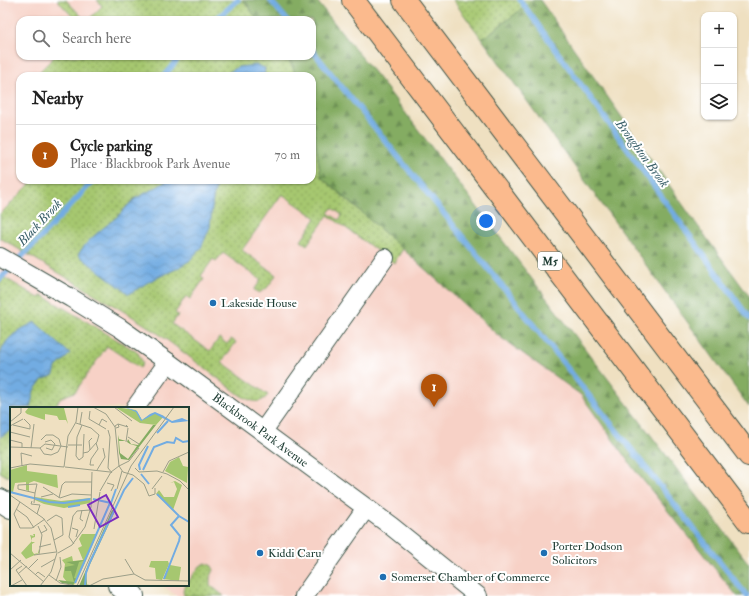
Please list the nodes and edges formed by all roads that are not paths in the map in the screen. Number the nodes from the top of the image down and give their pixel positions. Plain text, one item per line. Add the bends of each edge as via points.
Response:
1 (353, 0) edge
2 (404, 0) edge
3 (0, 257) edge
4 (385, 258) dead end
5 (168, 362) junction
6 (136, 407) edge
7 (263, 430) junction
8 (749, 455) edge
9 (0, 500) edge
10 (10, 506) edge
11 (366, 508) junction
12 (749, 522) edge
13 (120, 586) edge
14 (133, 596) edge
15 (304, 596) edge
16 (478, 596) edge

1 - 12 highway, M5
2 - 8 highway
3 - 5 street, Blackbrook Park Avenue via 120,328
4 - 7 street
5 - 6 street
5 - 7 street, Blackbrook Park Avenue
7 - 11 street, Blackbrook Park Avenue
9 - 10 street
11 - 15 street
11 - 16 street, Blackbrook Park Avenue
13 - 14 street

